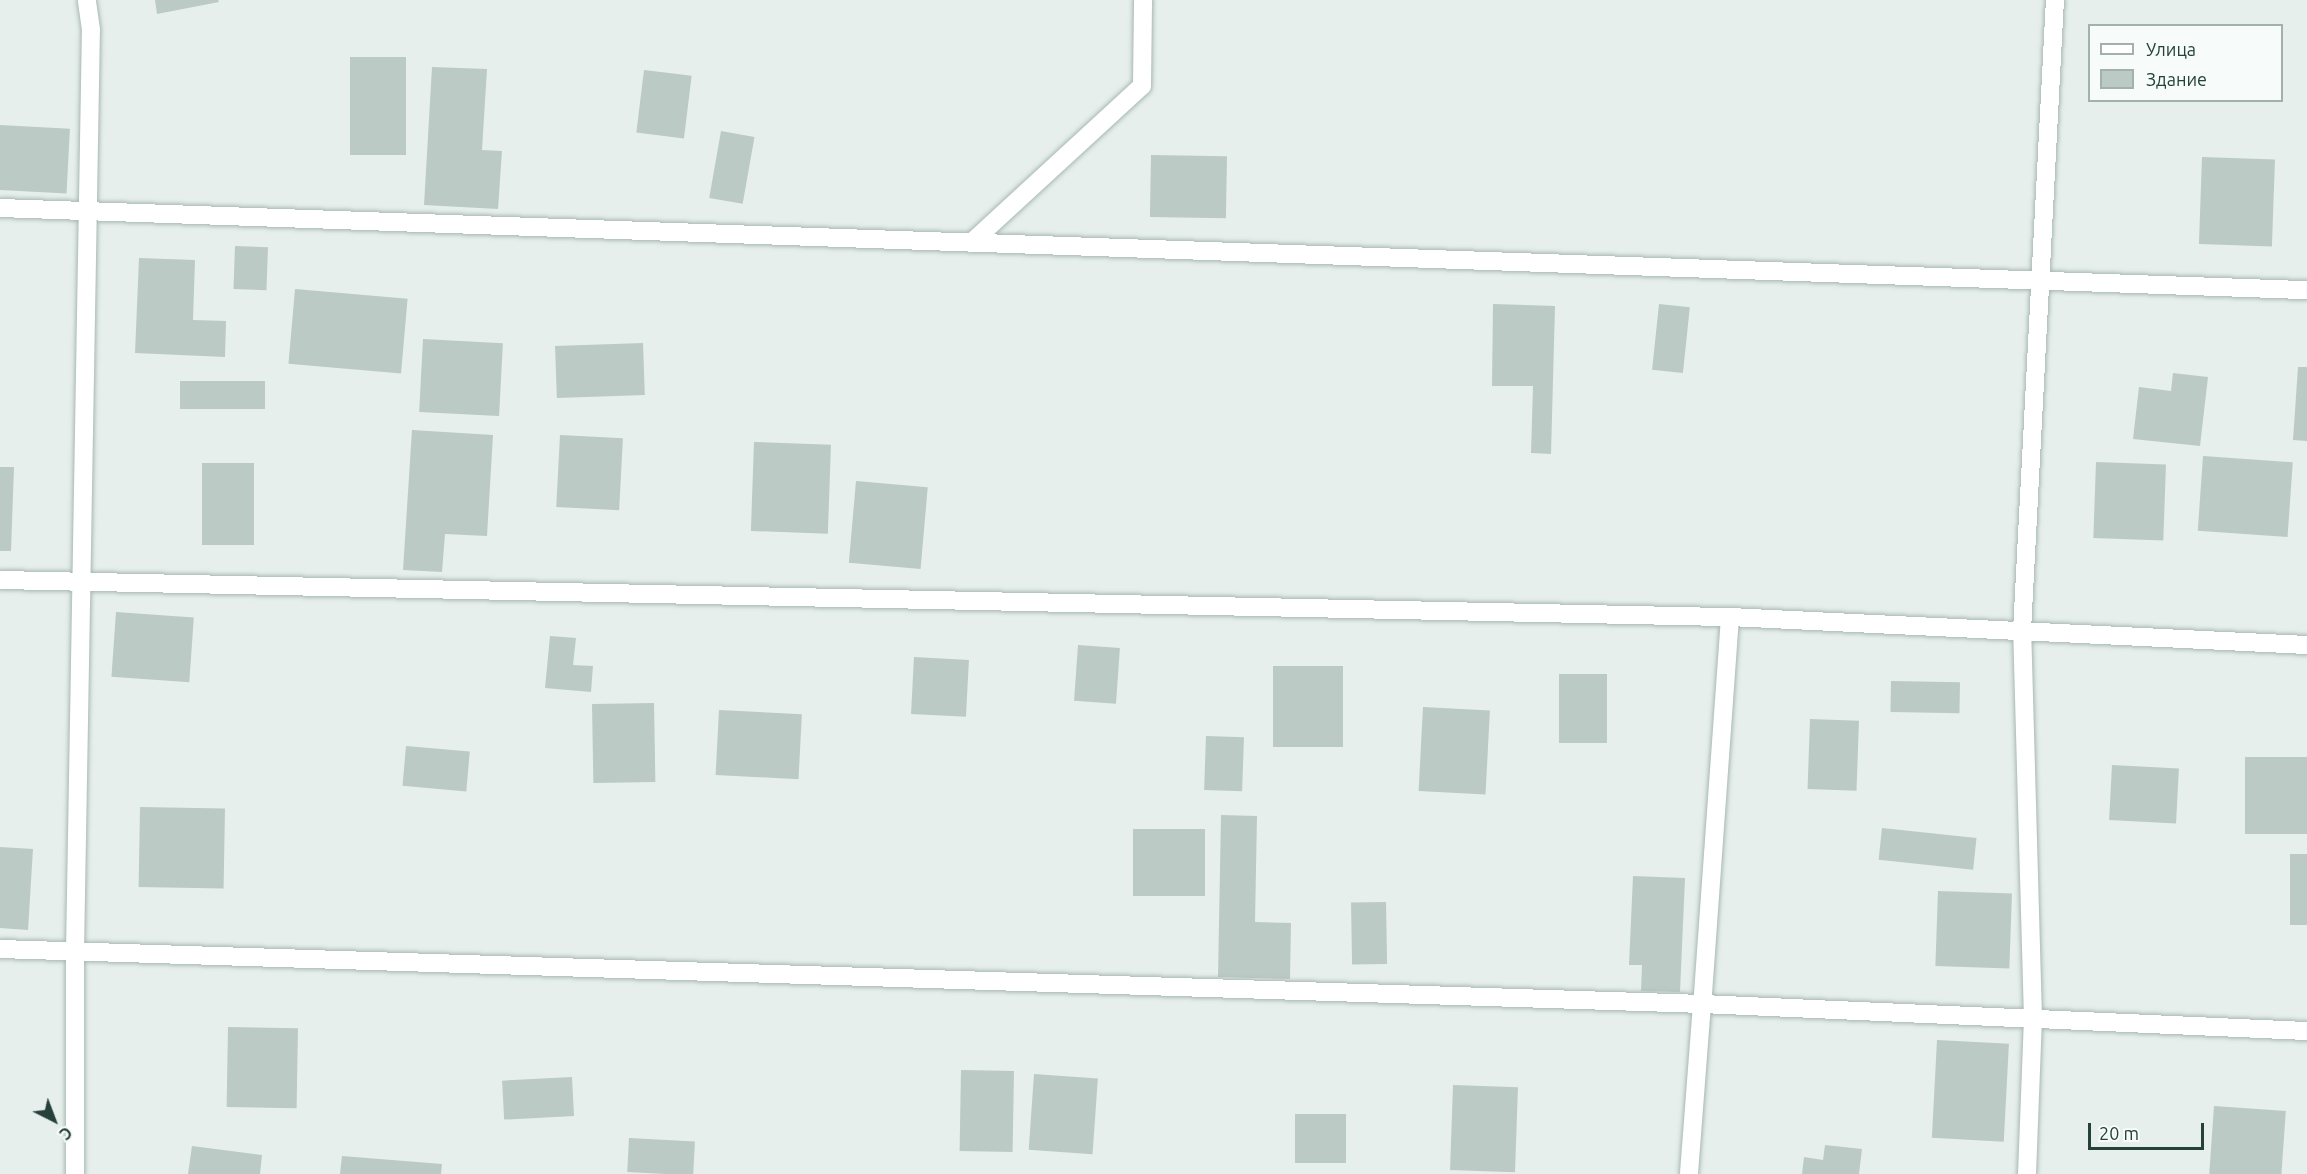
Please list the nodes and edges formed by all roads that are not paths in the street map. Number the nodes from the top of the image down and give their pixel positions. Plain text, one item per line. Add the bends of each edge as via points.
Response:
1 (87, 0) edge
2 (1143, 0) edge
3 (2055, 0) edge
4 (0, 208) edge
5 (88, 210) junction
6 (971, 243) junction
7 (2042, 281) junction
8 (2307, 290) edge
9 (0, 580) edge
10 (82, 581) junction
11 (1730, 617) junction
12 (2022, 631) junction
13 (2307, 645) edge
14 (0, 949) edge
15 (75, 952) junction
16 (1702, 1004) junction
17 (2033, 1019) junction
18 (2307, 1031) edge
19 (75, 1174) edge
20 (1689, 1174) edge
21 (2027, 1174) edge

1 - 5 street via 92,30
2 - 6 street via 1142,86
3 - 7 street
4 - 5 street
5 - 6 street
5 - 10 street
6 - 7 street
7 - 8 street
7 - 12 street
9 - 10 street
10 - 11 street
10 - 15 street
11 - 12 street
11 - 16 street
12 - 13 street
12 - 17 street
14 - 15 street
15 - 16 street
15 - 19 street
16 - 17 street
16 - 20 street
17 - 18 street
17 - 21 street

